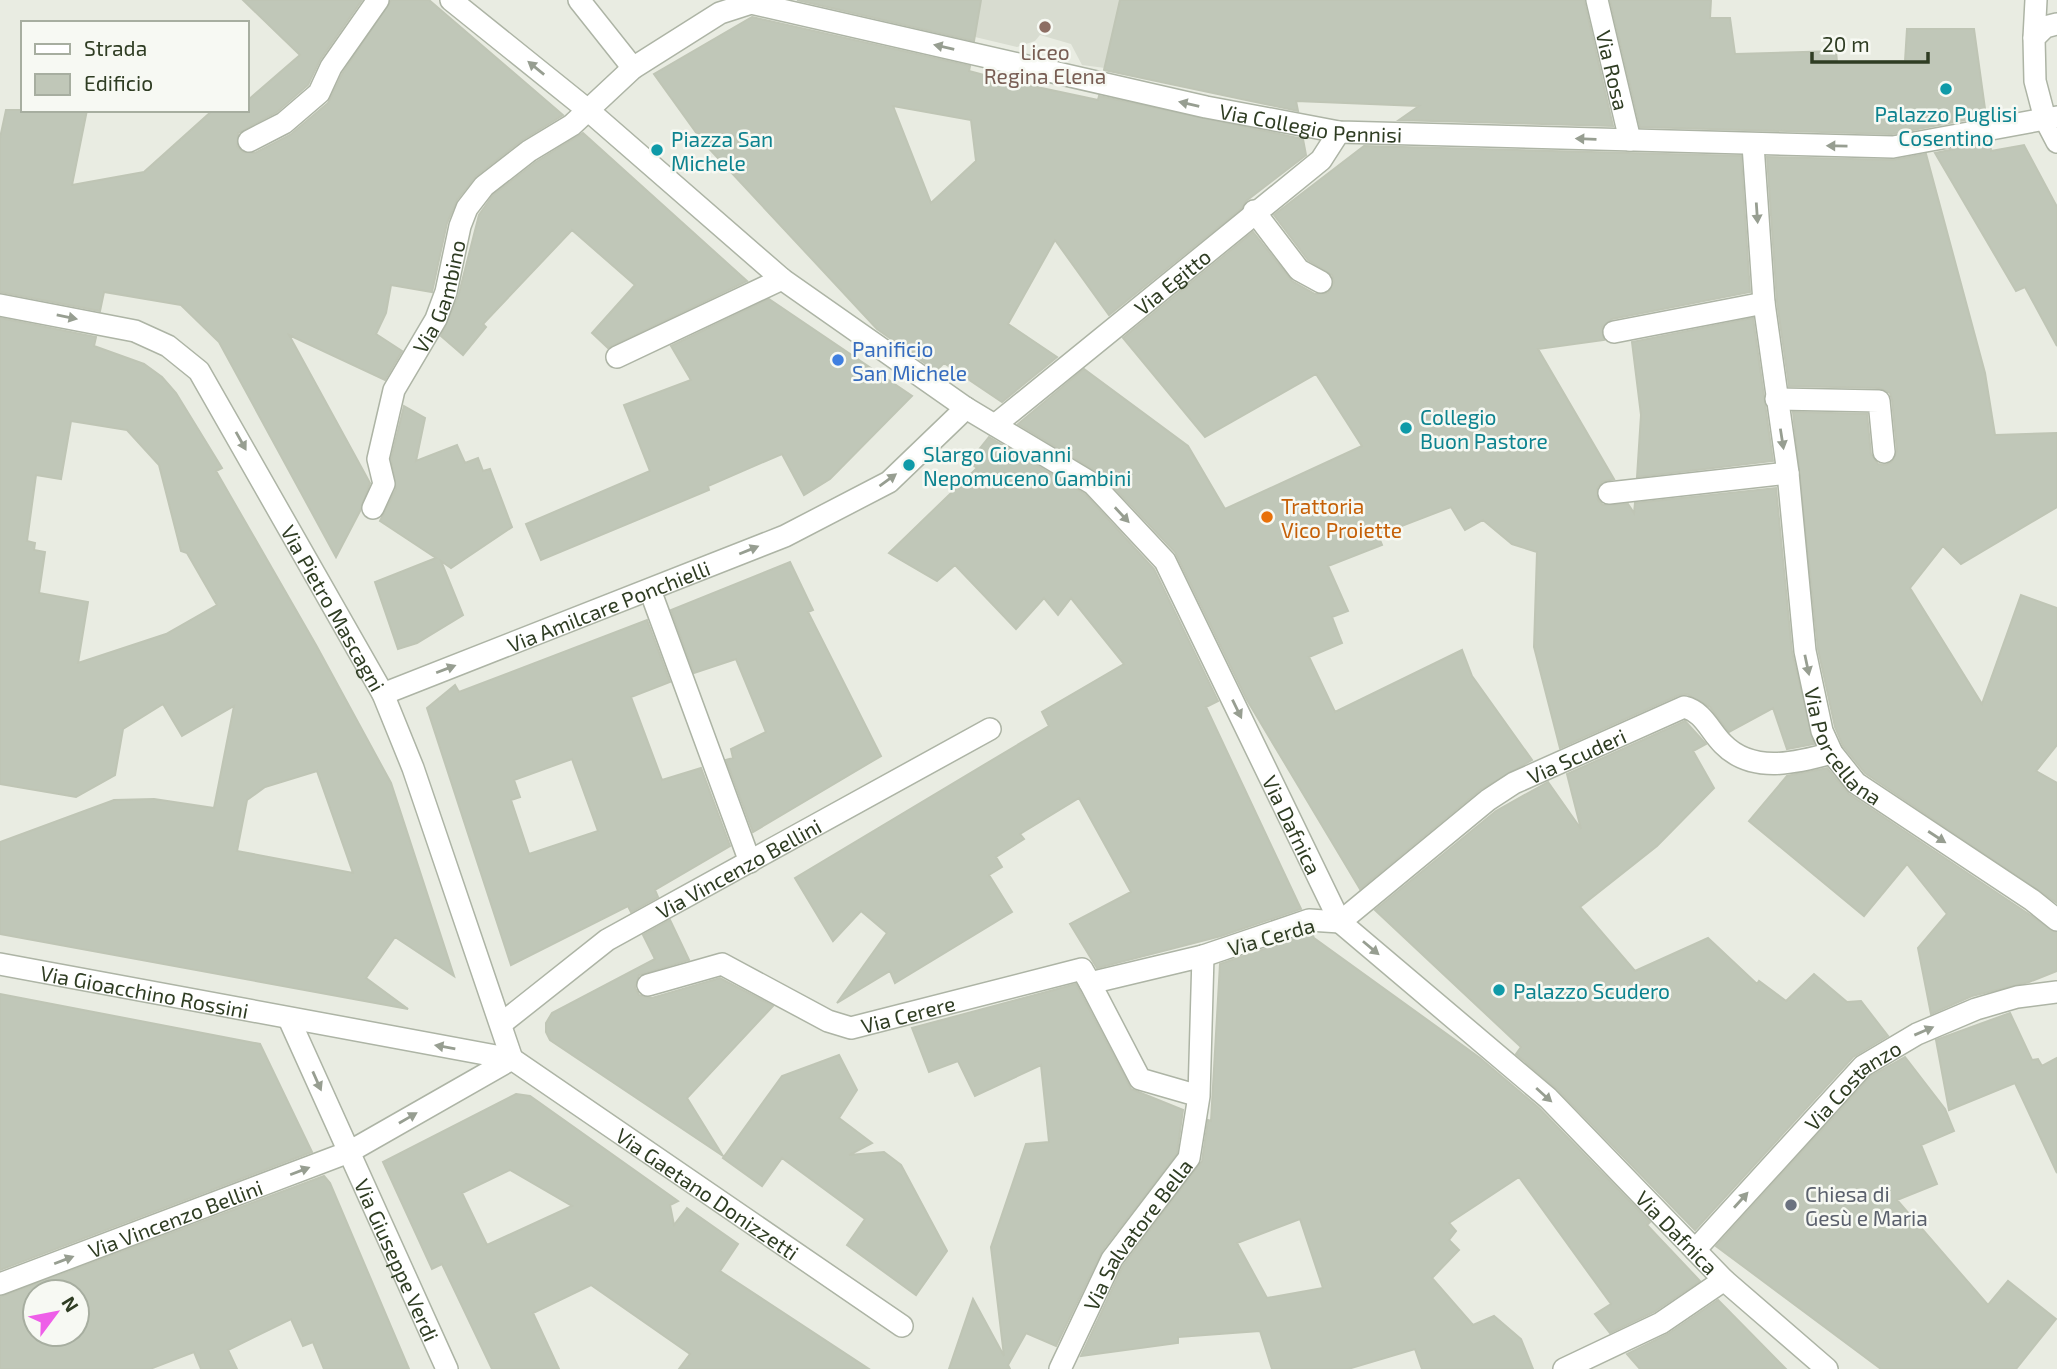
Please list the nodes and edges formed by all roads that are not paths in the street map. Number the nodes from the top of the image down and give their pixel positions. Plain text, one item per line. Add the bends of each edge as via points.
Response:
1 (378, 0) edge
2 (452, 0) edge
3 (579, 0) edge
4 (1597, 0) edge
5 (2036, 0) edge
6 (2057, 24) edge
7 (2034, 38) junction
8 (639, 65) junction
9 (589, 111) junction
10 (2051, 118) edge
11 (1339, 132) junction
12 (249, 141) dead end
13 (1630, 141) junction
14 (2057, 142) edge
15 (1753, 145) junction
16 (1254, 211) junction
17 (782, 279) junction
18 (1321, 282) dead end
19 (1763, 303) junction
20 (0, 304) edge
21 (1614, 331) dead end
22 (617, 357) dead end
23 (1776, 399) junction
24 (966, 408) junction
25 (995, 425) junction
26 (1884, 452) dead end
27 (1788, 473) junction
28 (1609, 493) dead end
29 (373, 508) dead end
30 (650, 590) junction
31 (383, 694) junction
32 (990, 729) dead end
33 (1832, 753) junction
34 (750, 862) junction
35 (2057, 920) edge
36 (1340, 922) junction
37 (1202, 956) junction
38 (0, 964) edge
39 (1090, 983) junction
40 (648, 985) dead end
41 (2057, 992) edge
42 (289, 1019) junction
43 (500, 1024) junction
44 (512, 1059) junction
45 (1199, 1096) junction
46 (349, 1152) junction
47 (1695, 1250) junction
48 (1724, 1280) junction
49 (0, 1284) edge
50 (902, 1326) dead end
51 (447, 1369) edge
52 (1060, 1369) edge
53 (1564, 1369) edge
54 (1827, 1369) edge

1 - 12 street via 331,67 319,93 284,123
9 -> 2 street, Via Dafnica
3 - 8 street
4 - 13 street, Via Rosa
5 - 7 street
6 - 7 street via 2045,27
7 - 10 street via 2035,81
8 - 9 street, Via Collegio Pennisi
11 -> 8 street, Via Collegio Pennisi via 1206,107 751,3 720,13
9 - 17 street, Via Dafnica
9 - 29 street, Via Gambino via 484,186 467,208 436,319 394,390 378,459 384,484
10 - 14 street
10 -> 15 street, Via Collegio Pennisi via 1893,147
13 -> 11 street, Via Collegio Pennisi
11 - 16 street, Via Egitto via 1321,160
13 - 15 street, Via Collegio Pennisi
15 -> 19 street, Via Porcellana
16 - 18 street via 1299,270
16 - 25 street, Via Egitto
17 - 22 street
17 - 24 street, Via Dafnica
19 - 21 street
19 - 23 street, Via Porcellana
20 -> 31 street, Via Pietro Mascagni via 135,331 168,345 199,371
23 - 26 street via 1879,401
23 -> 27 street, Via Porcellana
24 - 25 street, Via Dafnica
30 -> 24 street, Via Amilcare Ponchielli via 785,536 888,482
25 -> 36 street, Via Dafnica via 1093,484 1165,561
27 - 28 street
27 -> 33 street, Via Porcellana via 1805,651 1822,731
31 -> 30 street, Via Amilcare Ponchielli
30 - 34 street
31 - 43 street, Via Pietro Mascagni via 413,768
32 - 34 street, Via Vincenzo Bellini
33 -> 35 street, Via Porcellana via 1856,783
33 - 36 street, Via Scuderi via 1772,765 1754,762 1723,744 1702,716 1684,707 1514,783
34 - 43 street, Via Vincenzo Bellini via 607,940
36 - 37 street, Via Cerda via 1309,920
36 -> 47 street, Via Dafnica via 1548,1098
37 - 39 street, Via Cerda
37 - 45 street, Via Salvatore Bella
38 - 42 street, Via Gioacchino Rossini
39 - 40 street, Via Cerere via 1082,969 851,1028 828,1021 722,964
39 - 45 street via 1140,1079
47 -> 41 street, Via Costanzo via 1863,1066 1908,1038 1976,1009 2017,996
44 -> 42 street, Via Gioacchino Rossini
42 -> 46 street, Via Giuseppe Verdi
43 - 44 street, Via Pietro Mascagni
46 -> 44 street, Via Vincenzo Bellini
44 - 50 street, Via Gaetano Donizzetti
45 - 52 street, Via Salvatore Bella via 1189,1158 1112,1259
49 -> 46 street, Via Vincenzo Bellini
46 - 51 street, Via Giuseppe Verdi
47 - 48 street, Via Dafnica
48 - 53 street via 1661,1323
48 - 54 street, Via Dafnica

